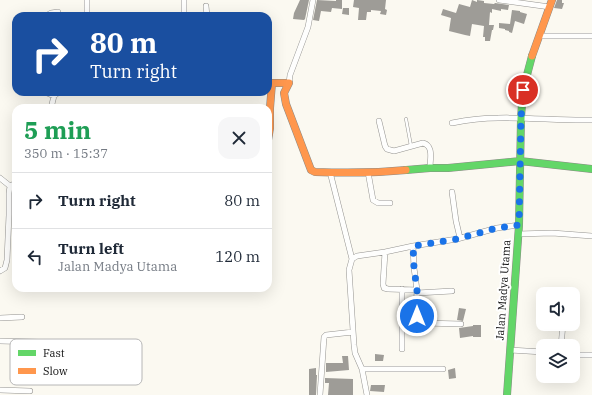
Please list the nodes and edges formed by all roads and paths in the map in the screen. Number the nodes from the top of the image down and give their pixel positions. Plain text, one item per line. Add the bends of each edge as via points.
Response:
1 (87, 0) edge
2 (184, 0) edge
3 (313, 0) edge
4 (499, 0) edge
5 (551, 3) edge
6 (206, 6) dead end
7 (87, 12) edge
8 (184, 12) edge
9 (207, 12) edge
10 (539, 36) junction
11 (592, 36) edge
12 (279, 83) edge
13 (54, 96) edge
14 (53, 104) edge
15 (521, 118) junction
16 (406, 119) dead end
17 (592, 120) edge
18 (379, 121) dead end
19 (452, 123) dead end
20 (411, 146) junction
21 (520, 161) junction
22 (430, 168) junction
23 (592, 169) edge
24 (330, 172) junction
25 (368, 172) junction
26 (0, 178) edge
27 (10, 186) joint
28 (452, 192) dead end
29 (390, 203) dead end
30 (519, 225) junction
31 (518, 234) junction
32 (592, 236) edge
33 (460, 238) junction
34 (413, 246) junction
35 (385, 252) junction
36 (352, 259) junction
37 (0, 271) edge
38 (402, 290) junction
39 (417, 291) junction
40 (452, 291) dead end
41 (22, 317) dead end
42 (0, 318) edge
43 (461, 324) dead end
44 (353, 332) junction
45 (0, 341) edge
46 (10, 341) edge
47 (402, 349) dead end
48 (510, 350) junction
49 (536, 352) edge
50 (580, 355) edge
51 (592, 355) edge
52 (362, 370) junction
53 (443, 370) dead end
54 (0, 390) edge
55 (30, 391) dead end
56 (320, 395) edge
57 (366, 395) edge
58 (507, 395) edge

1 - 7 street
2 - 8 street
3 - 12 street via 308,27 290,75
4 - 5 street
5 - 10 street, Jalan Madya Utama
6 - 9 street
10 - 11 street
10 - 15 street, Jalan Madya Utama via 523,90
12 - 24 street via 311,170
13 - 14 street
15 - 17 street
15 - 19 street
15 - 21 street, Jalan Madya Utama
16 - 20 lane
18 - 20 street via 387,150 394,151
20 - 22 street via 423,143 429,146
21 - 22 street
21 - 23 street
21 - 30 street, Jalan Madya Utama
22 - 25 street
24 - 25 street
24 - 36 street
25 - 29 street via 373,200 378,203
26 - 27 street
27 - 37 street via 7,260 5,268
28 - 33 street
30 - 31 street, Jalan Madya Utama
30 - 33 street
31 - 32 street
31 - 48 street, Jalan Madya Utama
33 - 34 street
34 - 35 street
34 - 39 street
35 - 36 street
35 - 38 street via 384,288
36 - 44 street via 349,270
38 - 39 street
38 - 47 street
39 - 40 street
39 - 43 street via 416,310 419,321
41 - 42 street
44 - 52 street via 355,353
44 - 56 street via 326,334 324,337
45 - 46 street
48 - 49 street
48 - 58 street, Jalan Madya Utama
50 - 51 street
52 - 53 street
52 - 57 street
54 - 55 street

